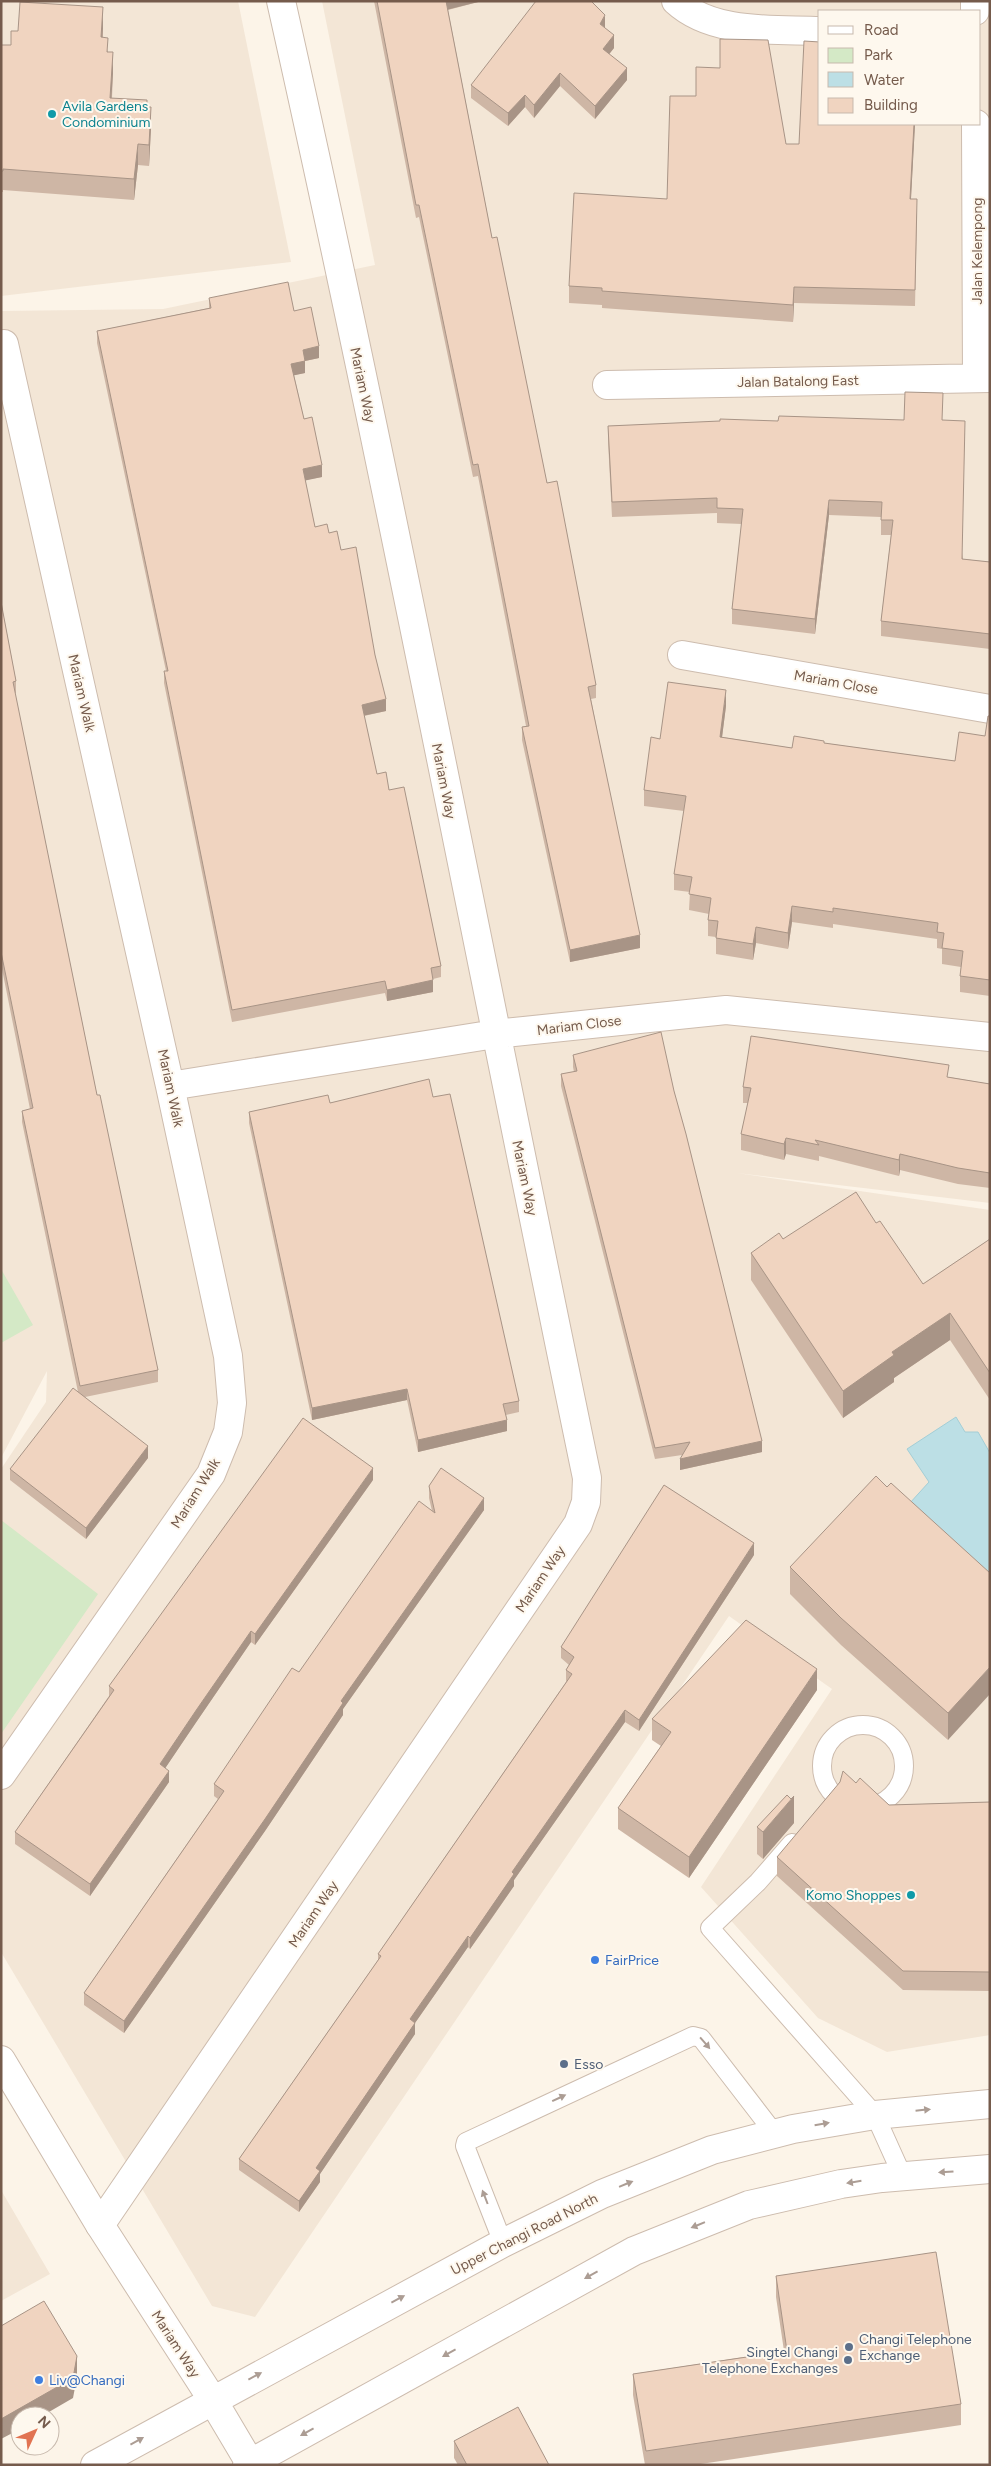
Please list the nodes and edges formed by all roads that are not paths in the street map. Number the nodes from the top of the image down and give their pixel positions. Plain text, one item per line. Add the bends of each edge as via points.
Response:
1 (281, 1) edge
2 (676, 1) edge
3 (818, 31) edge
4 (976, 125) edge
5 (4, 344) dead end
6 (984, 378) edge
7 (607, 385) dead end
8 (682, 655) dead end
9 (990, 709) edge
10 (495, 1034) junction
11 (990, 1037) edge
12 (170, 1086) junction
13 (1, 1775) edge
14 (832, 1794) junction
15 (820, 1809) edge
16 (802, 1831) edge
17 (1, 2060) edge
18 (990, 2104) edge
19 (875, 2115) junction
20 (774, 2134) junction
21 (990, 2169) edge
22 (902, 2175) junction
23 (100, 2226) junction
24 (503, 2243) junction
25 (212, 2399) junction
26 (249, 2464) edge
27 (95, 2465) edge

1 - 10 street, Mariam Way via 334,243
2 - 3 street via 698,17 720,24
4 - 6 street, Jalan Kelempong
5 - 12 street, Mariam Walk
6 - 7 street, Jalan Batalong East
8 - 9 street, Mariam Close
10 - 11 street, Mariam Close via 726,1010
10 - 12 street, Mariam Close
10 - 23 street, Mariam Way via 587,1478 586,1502 578,1524
12 - 13 street, Mariam Walk via 228,1356 232,1403 228,1432 211,1474
14 - 14 lane via 822,1776 822,1757 832,1738 848,1727 868,1725 887,1732 900,1747 906,1767 901,1786 888,1801 869,1808 849,1806
14 - 15 lane
16 - 19 lane via 758,1882 710,1928
17 - 23 street, Mariam Way
19 -> 18 street, Upper Changi Road North
20 -> 19 street, Upper Changi Road North
19 - 22 lane
24 -> 20 street, Upper Changi Road North via 602,2194 712,2150
24 -> 20 lane via 466,2142 693,2036 702,2038
21 -> 22 street
22 -> 26 street via 841,2184 749,2205 634,2251
23 - 25 street, Mariam Way
25 -> 24 street, Upper Changi Road North
25 - 26 street, Mariam Way
27 -> 25 street, Upper Changi Road North

